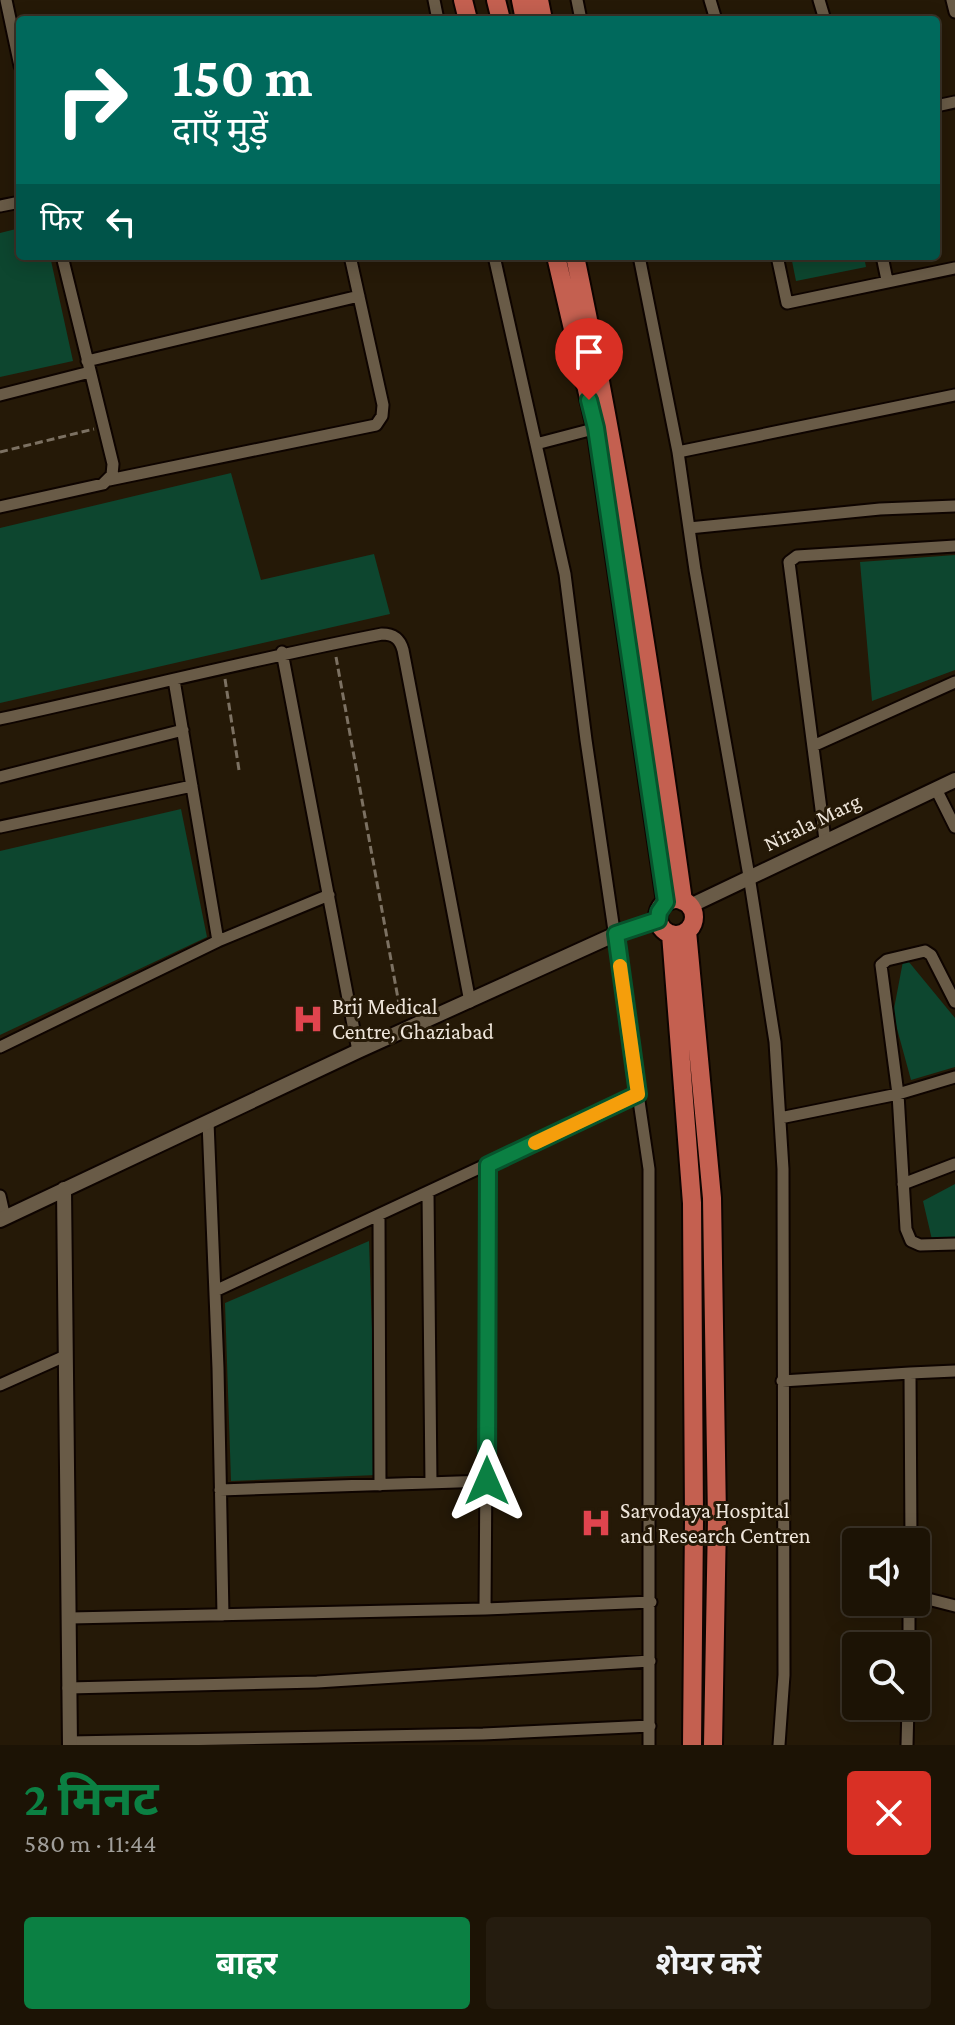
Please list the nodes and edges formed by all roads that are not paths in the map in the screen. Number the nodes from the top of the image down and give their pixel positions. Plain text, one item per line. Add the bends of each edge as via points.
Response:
1 (6, 0) edge
2 (952, 0) edge
3 (955, 12) edge
4 (16, 47) edge
5 (63, 260) edge
6 (351, 260) edge
7 (495, 260) edge
8 (557, 260) edge
9 (576, 260) edge
10 (640, 260) edge
11 (778, 260) edge
12 (883, 260) edge
13 (955, 268) edge
14 (887, 280) junction
15 (359, 296) junction
16 (88, 367) junction
17 (0, 395) edge
18 (955, 395) edge
19 (603, 427) junction
20 (536, 444) junction
21 (678, 452) junction
22 (109, 480) junction
23 (955, 506) edge
24 (0, 507) edge
25 (689, 528) junction
26 (955, 546) edge
27 (282, 652) junction
28 (174, 680) junction
29 (955, 682) edge
30 (0, 719) edge
31 (183, 730) junction
32 (813, 746) junction
33 (0, 777) edge
34 (955, 780) edge
35 (192, 786) junction
36 (936, 789) junction
37 (0, 827) edge
38 (955, 827) edge
39 (825, 840) junction
40 (749, 876) junction
41 (329, 895) junction
42 (679, 903) junction
43 (658, 920) junction
44 (679, 932) junction
45 (616, 934) junction
46 (218, 941) junction
47 (470, 1002) junction
48 (955, 1002) edge
49 (0, 1047) edge
50 (358, 1051) junction
51 (955, 1077) edge
52 (638, 1094) junction
53 (898, 1094) junction
54 (780, 1118) junction
55 (208, 1122) junction
56 (955, 1164) edge
57 (488, 1165) junction
58 (903, 1184) junction
59 (64, 1189) junction
60 (428, 1193) junction
61 (0, 1196) edge
62 (379, 1216) junction
63 (2, 1219) edge
64 (955, 1244) edge
65 (215, 1291) junction
66 (65, 1356) junction
67 (955, 1371) edge
68 (910, 1373) junction
69 (782, 1381) junction
70 (0, 1385) edge
71 (487, 1481) junction
72 (431, 1483) junction
73 (380, 1485) junction
74 (220, 1490) junction
75 (911, 1528) edge
76 (930, 1600) edge
77 (651, 1602) junction
78 (955, 1606) edge
79 (485, 1609) junction
80 (223, 1615) junction
81 (70, 1618) junction
82 (650, 1661) junction
83 (68, 1688) junction
84 (908, 1720) edge
85 (650, 1726) junction
86 (483, 1740) edge
87 (227, 1743) edge
88 (70, 1744) edge
89 (649, 1745) edge
90 (692, 1745) edge
91 (713, 1745) edge
92 (779, 1745) edge
93 (907, 1745) edge

1 - 4 street
2 - 3 street
5 - 16 street
6 - 15 street
7 - 20 street
8 - 19 highway
9 - 19 highway
10 - 21 street
11 - 14 street via 787,303
12 - 14 street
13 - 14 street
15 - 16 street
15 - 22 street via 383,405 376,425
16 - 17 street
16 - 22 street via 113,464
18 - 21 street
19 - 20 street
19 - 42 highway via 647,646
20 - 45 street via 565,574
21 - 25 street
22 - 24 street
23 - 25 street
25 - 40 street
26 - 32 street via 797,556 789,562
27 - 28 street
27 - 41 street
27 - 47 street via 382,634 400,641
28 - 30 street
28 - 31 street
29 - 32 street
31 - 33 street
31 - 35 street
32 - 39 street
34 - 36 street, Nirala Marg
35 - 37 street
35 - 46 street
36 - 38 street
36 - 39 street, Nirala Marg
39 - 40 street, Nirala Marg
40 - 42 street, Nirala Marg
40 - 54 street via 775,1042
41 - 46 street
41 - 50 street
42 - 43 highway via 659,912
42 - 44 highway via 693,921
43 - 44 highway via 661,928
43 - 45 street
44 - 90 highway via 692,1203
44 - 91 highway via 712,1198 717,1519
45 - 47 street
45 - 52 street
46 - 49 street
47 - 50 street
48 - 53 street via 925,951 881,965
50 - 55 street
51 - 53 street
52 - 57 street
52 - 77 street via 649,1169
53 - 54 street
53 - 58 street
54 - 69 street
55 - 59 street
55 - 65 street
56 - 58 street
57 - 60 street
57 - 71 street
58 - 64 street via 911,1241
59 - 63 street
59 - 66 street
60 - 62 street
60 - 72 street
61 - 63 street
62 - 65 street
62 - 73 street
65 - 74 street
66 - 70 street
66 - 81 street
67 - 68 street
68 - 69 street
68 - 75 street
69 - 92 street via 784,1675
71 - 72 street
71 - 79 street
72 - 73 street
73 - 74 street
74 - 80 street
76 - 78 street
77 - 79 street
77 - 82 street
79 - 80 street
80 - 81 street
81 - 83 street
82 - 83 street via 317,1682
82 - 85 street
83 - 88 street
84 - 93 street
85 - 86 street
85 - 89 street
86 - 87 street
87 - 88 street

